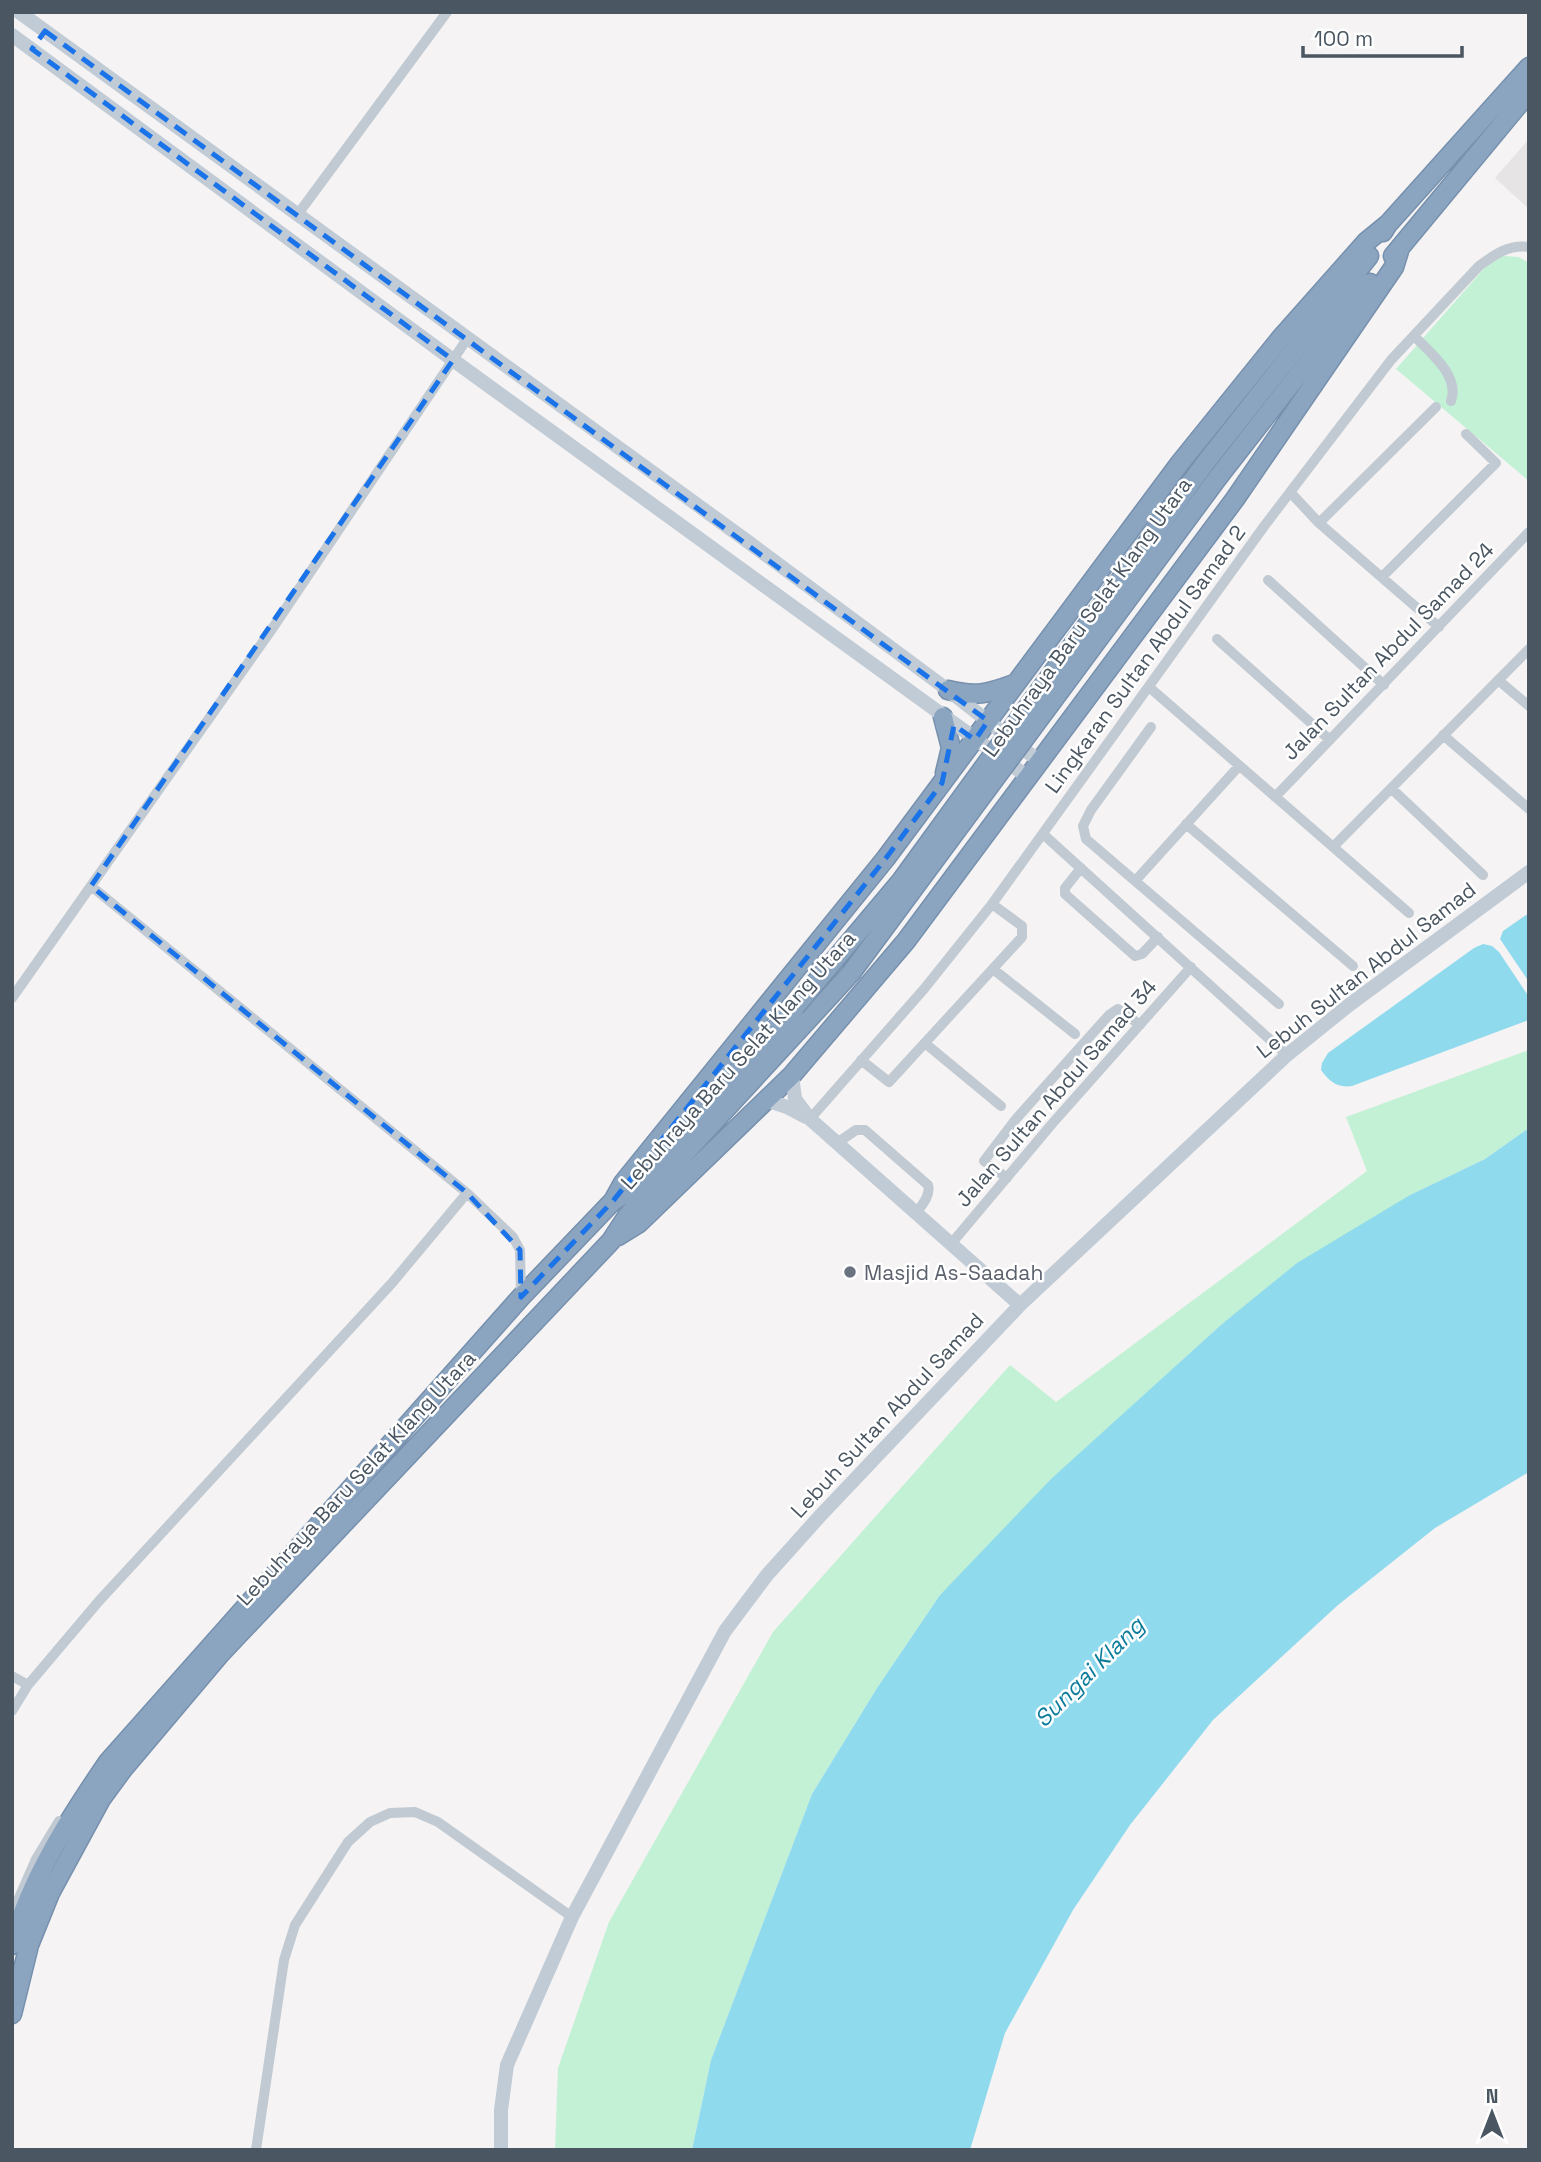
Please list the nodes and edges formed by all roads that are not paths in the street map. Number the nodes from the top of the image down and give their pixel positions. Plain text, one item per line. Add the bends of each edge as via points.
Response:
1 (19, 12) edge
2 (447, 12) edge
3 (45, 31) junction
4 (12, 35) edge
5 (32, 50) junction
6 (1529, 67) edge
7 (1529, 92) edge
8 (298, 214) junction
9 (1388, 224) junction
10 (1529, 247) edge
11 (1399, 251) junction
12 (1414, 336) junction
13 (467, 339) junction
14 (453, 360) junction
15 (1451, 401) dead end
16 (1436, 407) dead end
17 (1466, 434) dead end
18 (642, 466) junction
19 (628, 486) junction
20 (1290, 492) junction
21 (1319, 523) junction
22 (1529, 532) edge
23 (1382, 577) junction
24 (1268, 580) dead end
25 (1439, 628) junction
26 (1217, 639) dead end
27 (1529, 649) edge
28 (1498, 680) junction
29 (1014, 684) junction
30 (1384, 685) junction
31 (1149, 687) junction
32 (948, 690) junction
33 (1529, 706) edge
34 (943, 718) junction
35 (988, 721) junction
36 (1151, 727) dead end
37 (1443, 735) junction
38 (975, 740) junction
39 (1330, 740) junction
40 (1039, 761) junction
41 (1239, 766) junction
42 (1028, 777) junction
43 (942, 783) junction
44 (1392, 789) junction
45 (1275, 797) junction
46 (1529, 809) edge
47 (1186, 824) junction
48 (1043, 834) junction
49 (1333, 847) junction
50 (1081, 868) junction
51 (1529, 872) edge
52 (1483, 875) dead end
53 (1136, 880) junction
54 (91, 886) junction
55 (992, 904) junction
56 (1409, 913) dead end
57 (1158, 937) junction
58 (1353, 966) dead end
59 (1191, 967) junction
60 (993, 969) junction
61 (12, 998) edge
62 (1279, 1004) dead end
63 (1140, 1025) junction
64 (1075, 1034) dead end
65 (926, 1044) junction
66 (1287, 1055) junction
67 (861, 1060) junction
68 (792, 1076) junction
69 (766, 1100) junction
70 (1001, 1106) dead end
71 (810, 1119) junction
72 (838, 1143) junction
73 (1007, 1178) junction
74 (467, 1193) junction
75 (613, 1201) junction
76 (916, 1213) junction
77 (611, 1241) junction
78 (951, 1244) junction
79 (521, 1297) junction
80 (1020, 1305) junction
81 (12, 1676) edge
82 (27, 1685) junction
83 (12, 1711) edge
84 (108, 1762) junction
85 (12, 1914) edge
86 (572, 1917) junction
87 (12, 1945) edge
88 (12, 2014) edge
89 (256, 2150) edge
90 (501, 2150) edge

1 - 3 street
2 - 8 street
3 - 5 street
3 - 8 street
4 - 5 street
5 - 14 street
6 - 9 highway, Lebuhraya Baru Selat Klang Utara
7 - 11 highway, Lebuhraya Baru Selat Klang Utara
8 - 13 street
9 - 29 highway via 1366,242 1280,339
9 - 75 highway, Lebuhraya Baru Selat Klang Utara, bridge via 1375,248 1206,462 901,881 631,1190
10 - 12 street, Lingkaran Sultan Abdul Samad 2 via 1511,247 1479,266
11 - 40 highway via 1394,268 1234,499
11 - 77 highway, Lebuhraya Baru Selat Klang Utara, bridge via 1219,476 851,973 628,1216
12 - 15 street via 1451,380
12 - 20 street, Lingkaran Sultan Abdul Samad 2
13 - 14 street
13 - 18 street
14 - 19 street
14 - 54 street
16 - 21 street
17 - 23 street via 1496,463
18 - 19 street
18 - 32 street
19 - 34 street
20 - 21 street
20 - 31 street, Lingkaran Sultan Abdul Samad 2
21 - 23 street
22 - 25 street, Jalan Sultan Abdul Samad 24
23 - 25 street
24 - 30 street
25 - 30 street, Jalan Sultan Abdul Samad 24
26 - 39 street
27 - 28 street
28 - 33 street
28 - 37 street
29 - 32 highway via 981,695
29 - 35 highway
30 - 39 street, Jalan Sultan Abdul Samad 24
31 - 41 street
31 - 48 street, Lingkaran Sultan Abdul Samad 2
32 - 35 street
34 - 38 street
34 - 43 highway via 951,748
35 - 38 highway
35 - 40 street
36 - 53 street via 1083,826 1086,839
37 - 44 street
37 - 46 street
38 - 42 street
38 - 43 highway
39 - 45 street, Jalan Sultan Abdul Samad 24
40 - 42 highway
41 - 45 street
41 - 47 street
42 - 68 highway via 906,941
43 - 75 highway
44 - 49 street
44 - 52 street
45 - 49 street
47 - 53 street
47 - 58 street
48 - 50 street
48 - 55 street, Lingkaran Sultan Abdul Samad 2
49 - 56 street
50 - 57 street
50 - 57 street via 1064,891 1075,903 1135,956
51 - 66 street, Lebuh Sultan Abdul Samad
53 - 62 street
54 - 61 street
54 - 74 street
55 - 60 street via 1022,926 1022,937
55 - 67 street, Lingkaran Sultan Abdul Samad 2
57 - 59 street
59 - 63 street, Jalan Sultan Abdul Samad 34
59 - 66 street
60 - 64 street
60 - 65 street
63 - 73 street, Jalan Sultan Abdul Samad 34
63 - 73 street via 1118,1009 1109,1015 1016,1119 984,1161
65 - 67 street via 888,1083
65 - 70 street
66 - 80 street, Lebuh Sultan Abdul Samad
67 - 71 street, Lingkaran Sultan Abdul Samad 2
68 - 69 highway
68 - 71 street via 795,1099
69 - 71 street
69 - 77 highway via 639,1223
71 - 72 street
72 - 76 street
72 - 76 street via 856,1130 865,1130 917,1176 930,1190
73 - 78 street, Jalan Sultan Abdul Samad 34
74 - 79 street via 513,1237 520,1250
74 - 82 street via 392,1283
75 - 79 highway, Lebuhraya Baru Selat Klang Utara
76 - 78 street
77 - 88 highway, Lebuhraya Baru Selat Klang Utara via 221,1653 123,1769 101,1799 50,1893 29,1945
78 - 80 street
79 - 84 highway, Lebuhraya Baru Selat Klang Utara
80 - 86 street, Lebuh Sultan Abdul Samad via 820,1516 725,1631
81 - 82 street
82 - 83 street
84 - 85 street via 36,1859
84 - 87 highway, Lebuhraya Baru Selat Klang Utara via 62,1831
86 - 89 street via 438,1822 415,1812 390,1813 370,1822 348,1843 295,1925 284,1960
86 - 90 street, Lebuh Sultan Abdul Samad via 507,2064

